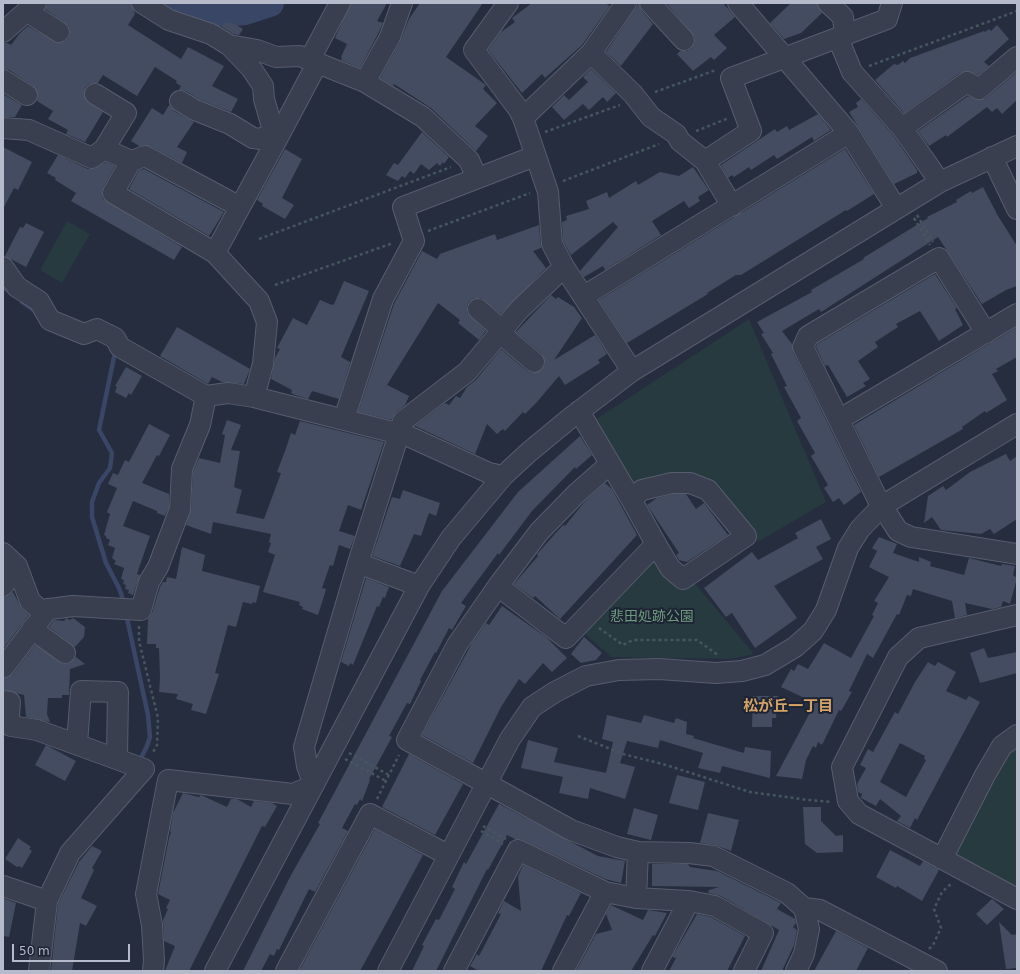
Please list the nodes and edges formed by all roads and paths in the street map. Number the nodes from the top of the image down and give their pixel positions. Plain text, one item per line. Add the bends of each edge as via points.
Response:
1 (142, 3) edge
2 (340, 3) edge
3 (402, 3) edge
4 (508, 3) edge
5 (626, 3) edge
6 (650, 3) edge
7 (738, 3) edge
8 (828, 3) edge
9 (892, 3) edge
10 (32, 7) edge
11 (1017, 11) edge
12 (3, 32) edge
13 (59, 32) dead end
14 (842, 37) junction
15 (684, 40) dead end
16 (229, 45) junction
17 (592, 53) junction
18 (1017, 57) edge
19 (786, 58) junction
20 (314, 60) junction
21 (718, 70) dead end
22 (852, 72) junction
23 (3, 80) edge
24 (365, 82) junction
25 (95, 94) dead end
26 (27, 95) dead end
27 (636, 99) junction
28 (180, 101) dead end
29 (744, 113) junction
30 (523, 118) junction
31 (3, 128) edge
32 (902, 128) junction
33 (849, 133) junction
34 (275, 137) junction
35 (678, 137) junction
36 (529, 138) junction
37 (1017, 146) edge
38 (104, 149) junction
39 (535, 156) junction
40 (992, 157) junction
41 (131, 161) junction
42 (705, 161) junction
43 (473, 169) junction
44 (940, 182) junction
45 (546, 187) junction
46 (240, 206) junction
47 (732, 206) junction
48 (1017, 209) edge
49 (904, 212) junction
50 (916, 213) dead end
51 (412, 237) junction
52 (259, 239) dead end
53 (215, 253) junction
54 (939, 258) junction
55 (3, 267) edge
56 (564, 267) junction
57 (275, 285) dead end
58 (584, 296) junction
59 (478, 309) dead end
60 (1017, 314) edge
61 (501, 331) junction
62 (986, 333) junction
63 (534, 362) dead end
64 (632, 371) junction
65 (206, 396) junction
66 (254, 397) junction
67 (578, 411) junction
68 (344, 419) junction
69 (840, 419) junction
70 (1017, 424) edge
71 (398, 434) junction
72 (610, 464) junction
73 (504, 476) junction
74 (632, 499) junction
75 (882, 506) junction
76 (656, 544) junction
77 (3, 553) edge
78 (1017, 554) edge
79 (358, 563) junction
80 (18, 566) junction
81 (3, 586) edge
82 (419, 586) junction
83 (498, 586) junction
84 (48, 609) junction
85 (141, 610) junction
86 (1017, 615) edge
87 (583, 620) junction
88 (32, 629) junction
89 (65, 653) dead end
90 (721, 658) dead end
91 (4, 667) edge
92 (8, 714) edge
93 (1017, 735) edge
94 (578, 736) dead end
95 (407, 740) junction
96 (77, 743) junction
97 (346, 752) dead end
98 (117, 758) junction
99 (343, 758) dead end
100 (144, 768) junction
101 (389, 775) junction
102 (386, 781) junction
103 (487, 783) junction
104 (314, 785) junction
105 (848, 800) junction
106 (370, 814) junction
107 (477, 822) dead end
108 (474, 827) dead end
109 (518, 850) junction
110 (638, 852) junction
111 (448, 855) junction
112 (942, 859) junction
113 (964, 871) junction
114 (3, 886) edge
115 (605, 892) junction
116 (636, 898) junction
117 (1017, 900) edge
118 (47, 901) junction
119 (688, 901) junction
120 (804, 908) junction
121 (918, 962) junction
122 (38, 971) edge
123 (153, 971) edge
124 (216, 971) edge
125 (286, 971) edge
126 (388, 971) edge
127 (454, 971) edge
128 (563, 971) edge
129 (652, 971) edge
130 (744, 971) edge
131 (796, 971) edge
132 (936, 971) edge

1 - 16 street via 169,20 211,34
2 - 20 street
3 - 24 street via 390,37
4 - 30 street via 474,50
5 - 17 street
6 - 15 street
7 - 19 street
8 - 14 street via 843,17
9 - 14 street via 887,20
10 - 12 street
10 - 13 street
11 - 22 path
14 - 19 street
14 - 22 street
16 - 20 street via 257,50 276,57 300,56
16 - 34 street via 251,68 263,86
17 - 27 street
17 - 30 street
18 - 32 street via 980,89 967,82
19 - 29 street via 731,78
19 - 33 street
20 - 24 street
20 - 34 street
21 - 27 path
22 - 32 street
23 - 26 street
24 - 43 street via 423,117
25 - 38 street via 126,113
27 - 35 street via 651,117
27 - 36 path
28 - 34 street via 230,124 253,138
29 - 35 path
29 - 42 street via 751,130
30 - 36 street
31 - 38 street via 29,130 92,158
32 - 44 street
33 - 47 street
33 - 49 street
34 - 46 street
35 - 42 street
35 - 45 path
36 - 39 street
37 - 40 street
38 - 41 street
39 - 43 street
39 - 45 street
40 - 44 street
40 - 48 street
41 - 46 street via 145,156
41 - 53 street via 113,193
42 - 47 street
43 - 51 street via 403,207
43 - 52 path
44 - 49 street
45 - 51 path
45 - 56 street via 552,244
46 - 53 street
47 - 58 street
49 - 54 path
49 - 64 street
50 - 54 path via 938,251
51 - 57 path
51 - 68 street via 414,241 383,299
53 - 66 street via 255,296 267,322 263,364
54 - 62 street
54 - 69 street via 808,336 803,347
55 - 65 street via 17,287 39,302 50,320 84,334 97,329 115,338 120,347
56 - 58 street
56 - 61 street
58 - 64 street
59 - 61 street
60 - 62 street
61 - 63 street
61 - 71 street via 467,372 403,421
62 - 69 street
64 - 67 street
65 - 66 street via 228,393
65 - 85 street via 200,425 182,469 180,509 158,567 149,582
66 - 68 street
67 - 72 street
67 - 73 street
68 - 71 street
69 - 75 street
70 - 75 street
71 - 73 street via 408,436 489,473
71 - 79 street
72 - 74 street
72 - 83 street via 539,532
73 - 82 street via 451,538
74 - 76 street
74 - 76 street via 642,490 672,483 690,483 708,490 746,536 682,579 670,568
75 - 78 street via 898,530 911,537
75 - 103 street via 860,529 848,548 826,610 813,630 795,647 765,664 742,670 716,673 659,669 619,670 586,676 532,707 510,739
76 - 87 street
77 - 80 street
79 - 82 street
79 - 104 street via 304,747
80 - 81 street
80 - 84 street via 30,600 38,608
82 - 104 street
83 - 87 street via 566,638
83 - 95 street via 457,645
84 - 85 street via 73,606
84 - 88 street
85 - 100 path via 139,640 158,718 157,745
86 - 105 street via 919,638 898,658 842,768
87 - 90 path via 623,645 633,640 697,640
88 - 89 street
88 - 91 street
92 - 96 street via 37,730
93 - 112 street via 998,752
94 - 105 path via 623,754 750,792 825,802
95 - 101 path
95 - 103 street
96 - 98 street
96 - 98 street via 81,691 118,692
97 - 101 path
98 - 100 street
99 - 102 path
100 - 118 street via 70,853
101 - 102 path
102 - 106 path
103 - 110 street via 572,830
103 - 111 street
104 - 123 street via 293,794 168,780 146,894 152,925
104 - 124 street
105 - 112 street via 859,814
106 - 111 street
106 - 125 street
107 - 109 path via 514,844
108 - 109 path
109 - 115 street
109 - 127 street
110 - 116 street
110 - 120 street via 713,856 787,894
111 - 126 street
112 - 113 street
113 - 117 street
113 - 121 path via 942,892 934,909 941,928 933,945
114 - 118 street
115 - 116 street
115 - 128 street
116 - 119 street
118 - 122 street
119 - 129 street
119 - 130 street via 715,906 763,933
120 - 121 street via 820,910
120 - 131 street via 809,929 804,954
121 - 132 street

